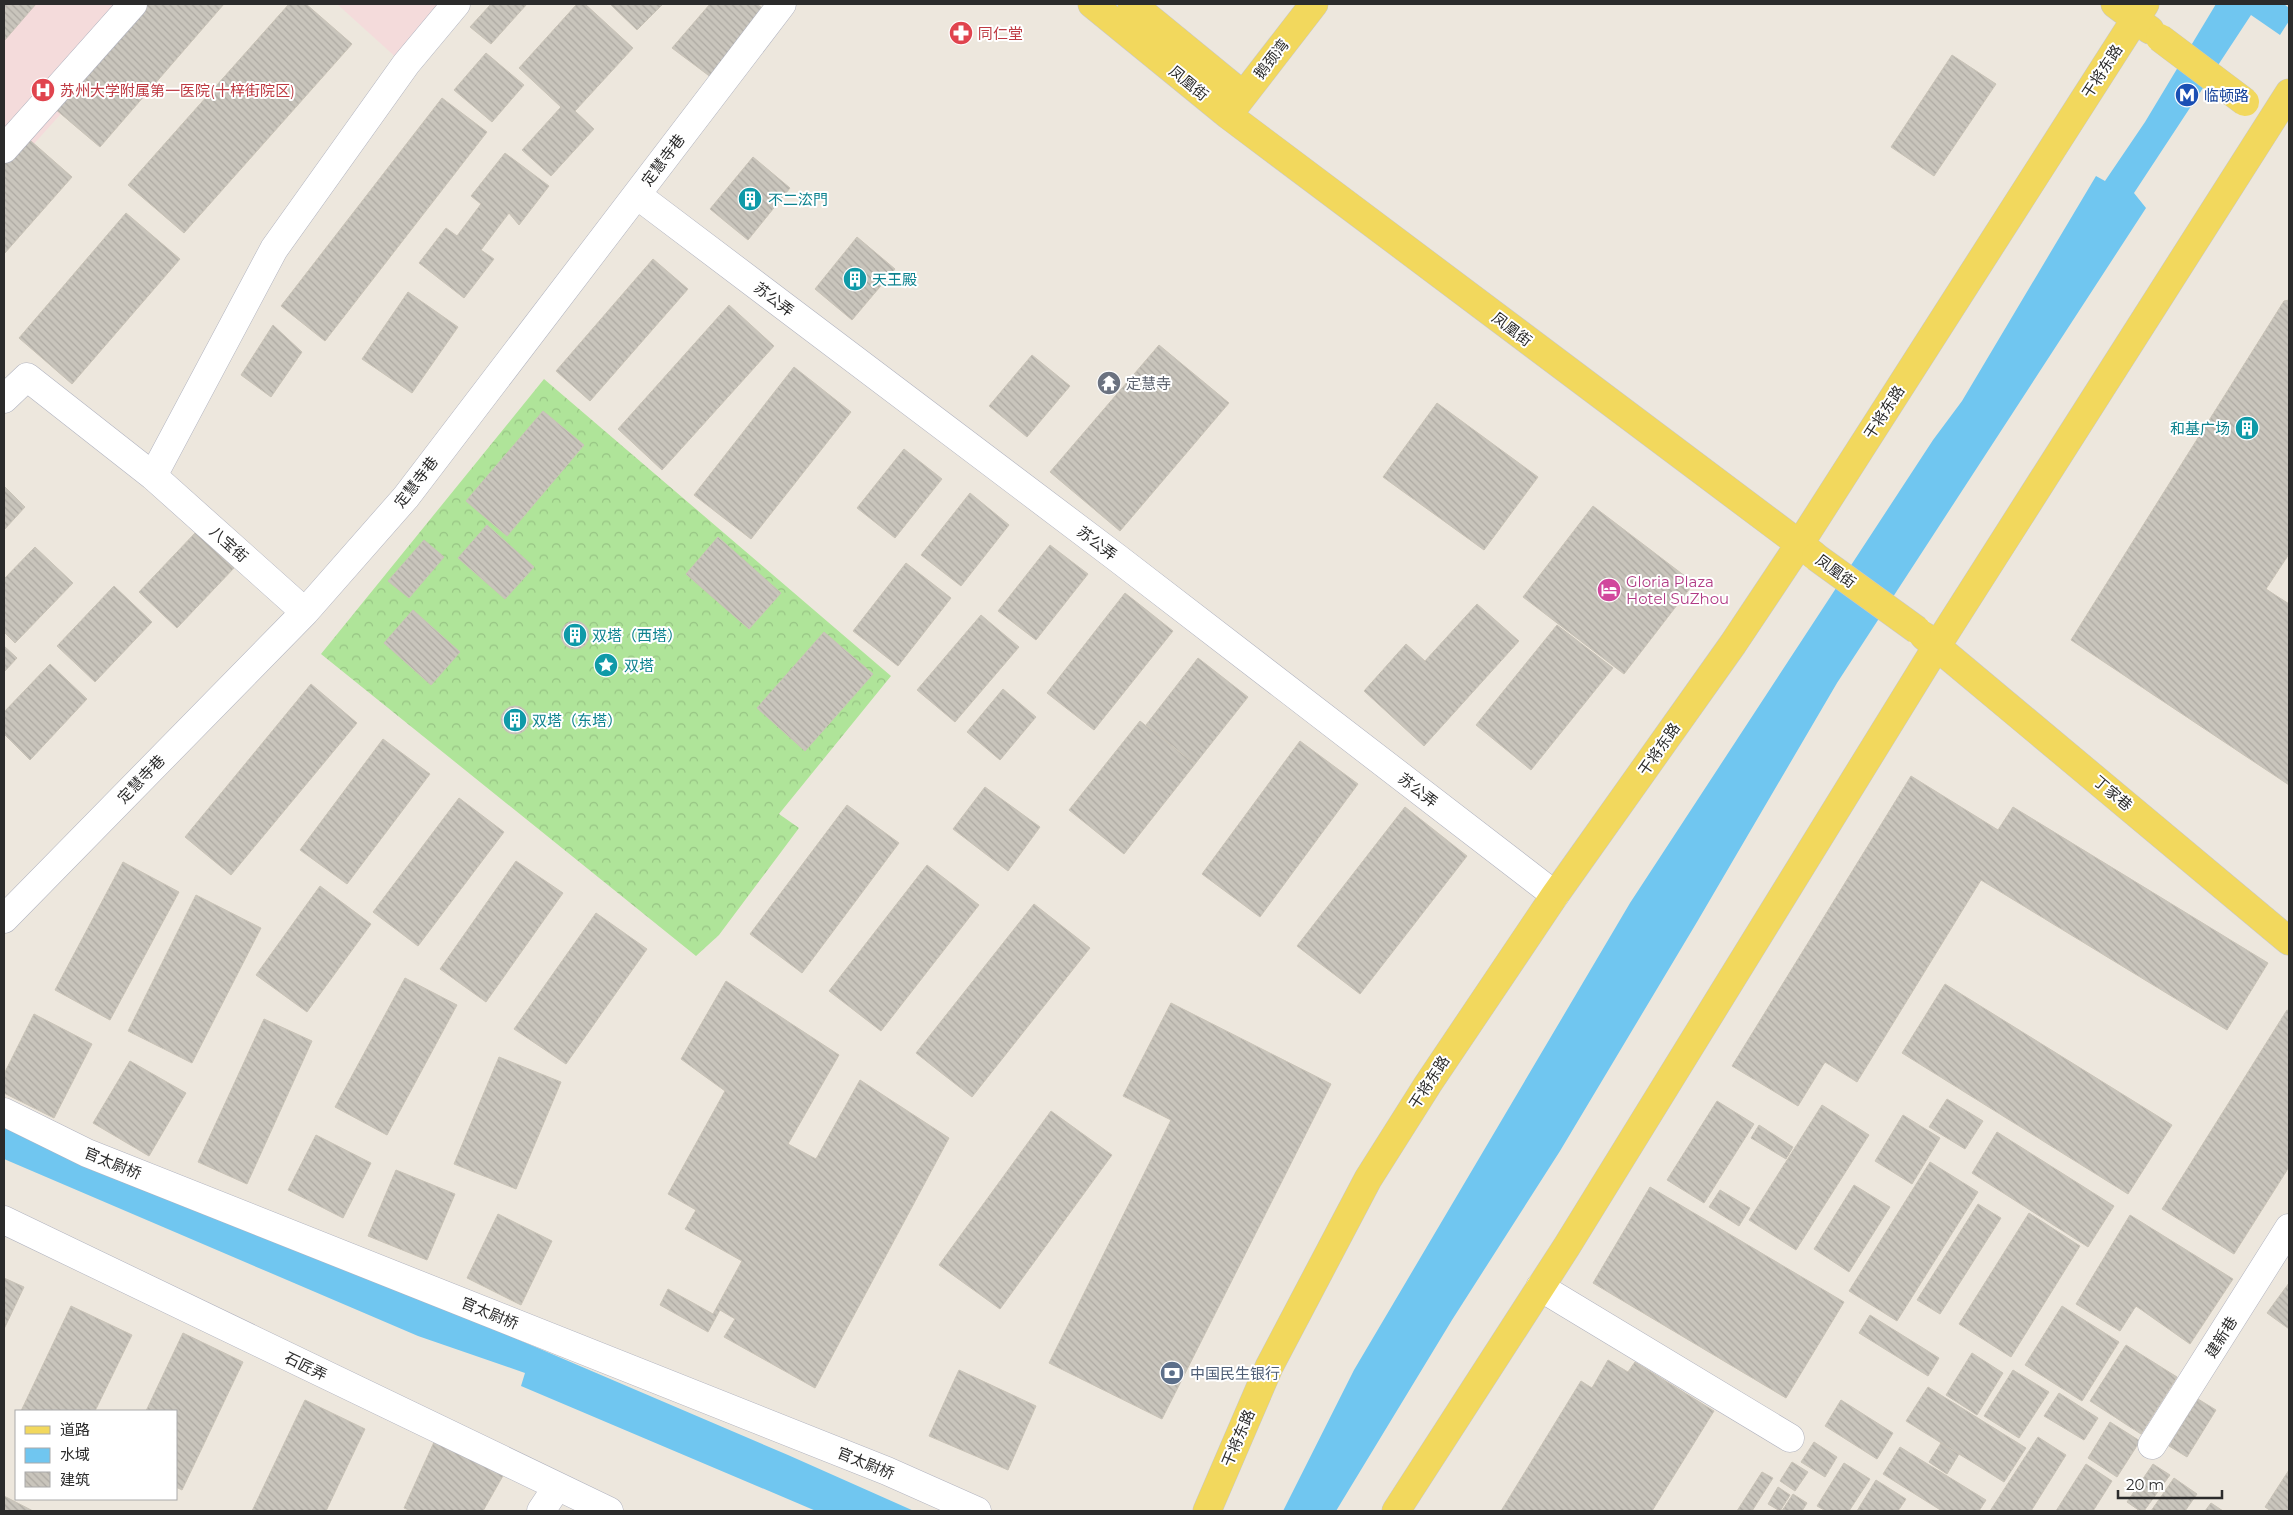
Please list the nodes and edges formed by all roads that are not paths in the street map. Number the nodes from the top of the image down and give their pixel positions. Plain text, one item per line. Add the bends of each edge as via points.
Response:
1 (133, 4) edge
2 (456, 4) edge
3 (782, 4) edge
4 (1092, 4) edge
5 (1132, 4) edge
6 (1314, 4) edge
7 (2132, 9) edge
8 (2289, 92) edge
9 (1236, 105) junction
10 (2280, 125) edge
11 (4, 149) edge
12 (637, 195) junction
13 (4, 399) edge
14 (153, 476) junction
15 (1808, 551) junction
16 (304, 612) junction
17 (1927, 638) junction
18 (1555, 895) junction
19 (4, 920) edge
20 (2289, 941) edge
21 (4, 1112) edge
22 (4, 1220) edge
23 (2289, 1228) edge
24 (1540, 1287) junction
25 (1790, 1438) dead end
26 (2152, 1445) dead end
27 (557, 1487) junction
28 (541, 1511) edge
29 (609, 1511) edge
30 (977, 1511) edge
31 (1207, 1511) edge
32 (1396, 1511) edge

1 - 11 street
2 - 14 street via 406,64 274,249
3 - 12 street, 定慧寺巷
4 - 9 main road, 凤凰街
5 - 9 main road, 凤凰街
6 - 9 main road, 鹅颈湾
7 - 10 main road, bridge via 2160,38
7 - 15 main road, 干将东路
8 - 10 main road
9 - 15 main road, 凤凰街
10 - 17 main road
12 - 16 street, 定慧寺巷 via 406,497
12 - 18 street, 苏公弄 via 1116,557
13 - 14 street, 八宝街 via 26,377
14 - 16 street, 八宝街
15 - 17 main road, 凤凰街, bridge
15 - 18 main road, 干将东路 via 1733,644
16 - 19 street, 定慧寺巷
17 - 20 main road, 丁家巷
17 - 24 main road
18 - 31 main road, 干将东路 via 1368,1179 1269,1367
21 - 30 street, 官太尉桥 via 87,1153 887,1470
22 - 27 street, 石匠弄
23 - 26 street, 建新巷
24 - 25 street
24 - 32 main road
27 - 28 street
27 - 29 street, 石匠弄

